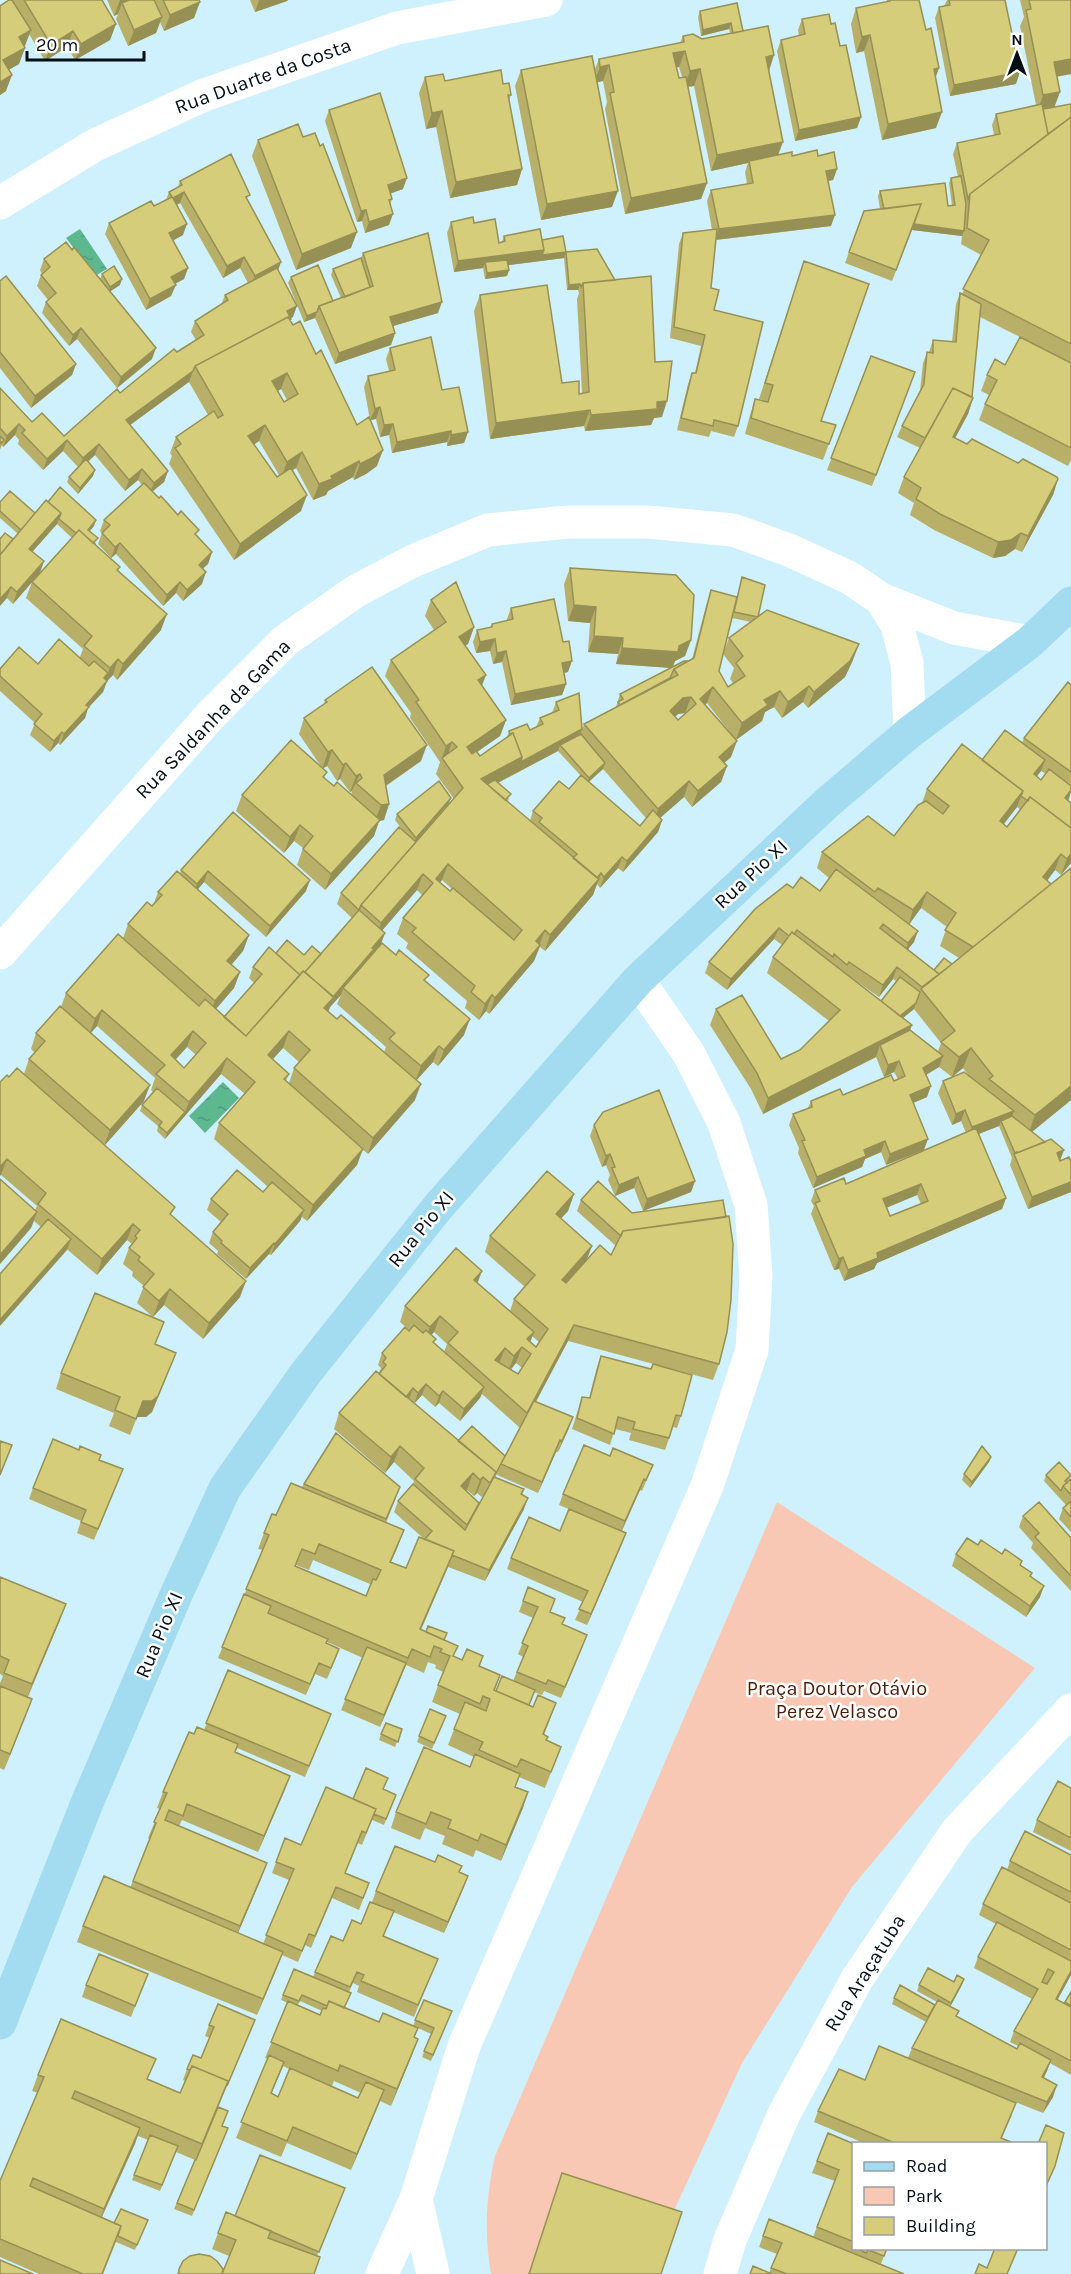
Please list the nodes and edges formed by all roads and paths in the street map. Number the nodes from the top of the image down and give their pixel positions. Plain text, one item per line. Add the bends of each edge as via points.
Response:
1 (546, 0) edge
2 (0, 203) edge
3 (881, 599) junction
4 (1071, 603) edge
5 (1030, 642) junction
6 (910, 732) junction
7 (0, 953) edge
8 (638, 980) junction
9 (1071, 1710) edge
10 (0, 2023) edge
11 (416, 2199) junction
12 (382, 2274) edge
13 (433, 2274) edge
14 (720, 2274) edge

1 - 2 street, Rua Duarte da Costa via 397,27 204,94 95,145
3 - 5 street, Rua Saldanha da Gama via 954,628
3 - 6 street, Rua Saldanha da Gama via 897,625 907,663
3 - 7 street, Rua Saldanha da Gama via 850,578 733,530 648,522 568,522 488,530 413,561 356,591 286,640 210,716
4 - 5 main road, Rua Pio XI
5 - 6 main road, Rua Pio XI
6 - 8 main road, Rua Pio XI via 827,803
8 - 10 main road, Rua Pio XI via 438,1207 304,1374 225,1488 109,1752
8 - 11 street via 689,1054 719,1113 751,1205 756,1277 753,1350 707,1486 464,2046
9 - 14 street, Rua Araçatuba via 957,1831 857,1979 784,2114 730,2240
11 - 12 street
11 - 13 street

